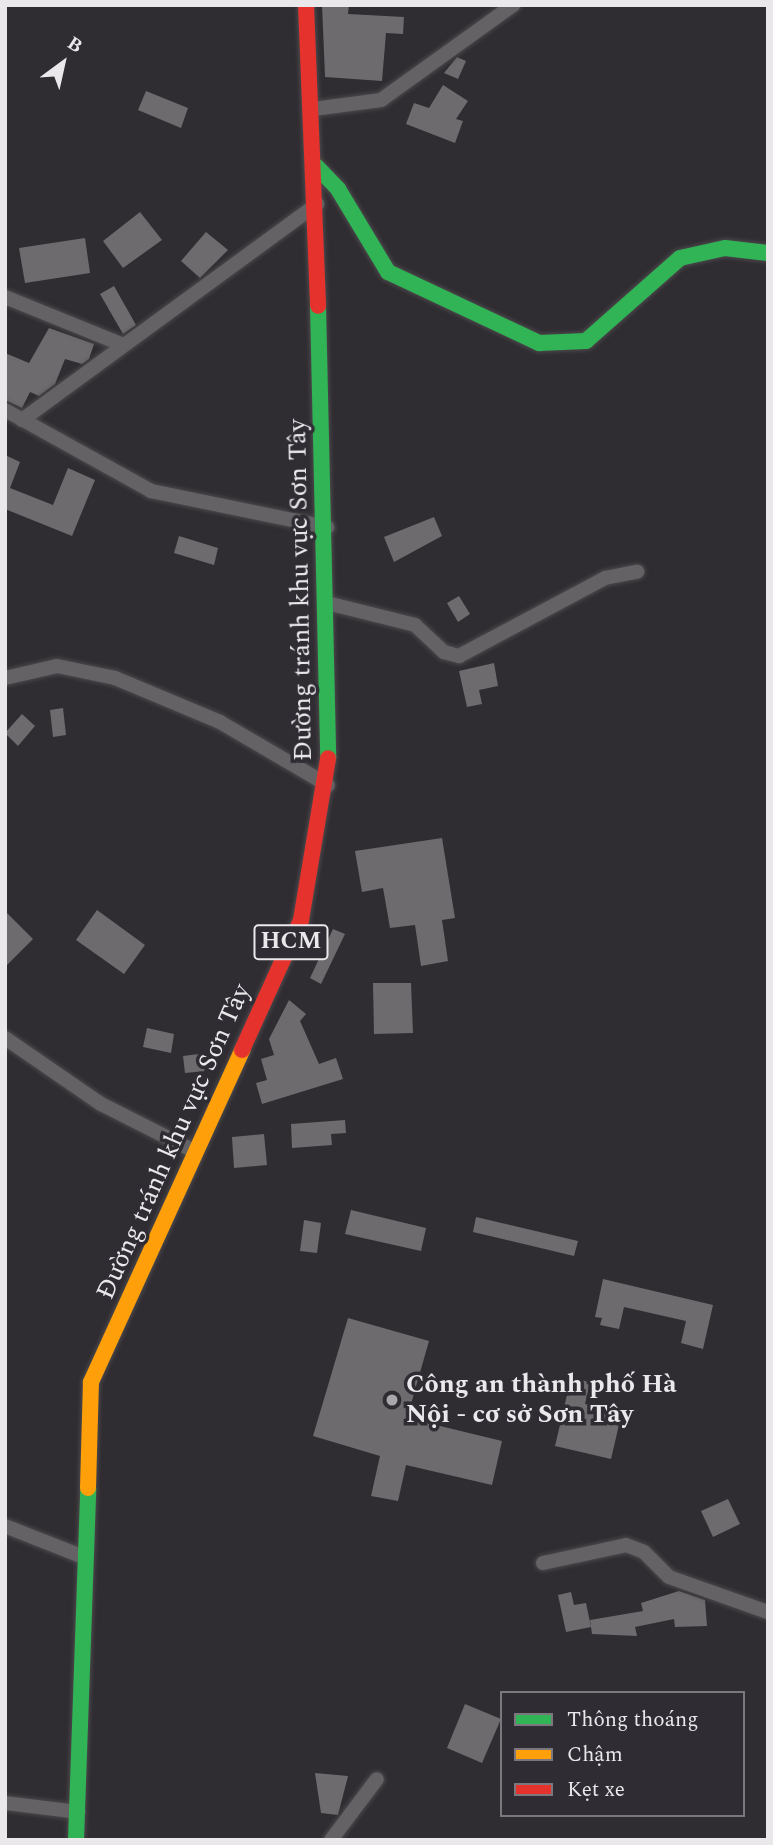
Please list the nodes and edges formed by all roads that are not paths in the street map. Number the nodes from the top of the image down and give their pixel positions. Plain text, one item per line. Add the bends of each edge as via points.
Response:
1 (306, 5) edge
2 (513, 5) edge
3 (313, 109) junction
4 (316, 166) junction
5 (318, 203) junction
6 (768, 253) edge
7 (5, 297) edge
8 (123, 345) junction
9 (5, 410) edge
10 (22, 420) junction
11 (327, 527) junction
12 (637, 572) dead end
13 (327, 603) junction
14 (5, 678) edge
15 (328, 785) junction
16 (5, 1038) edge
17 (196, 1152) junction
18 (5, 1526) edge
19 (81, 1556) junction
20 (543, 1563) dead end
21 (768, 1612) edge
22 (377, 1779) dead end
23 (5, 1803) edge
24 (78, 1812) junction
25 (76, 1840) edge
26 (331, 1840) edge

1 - 3 main road, Đường tránh khu vực Sơn Tây / HCM
2 - 3 street via 381,100
3 - 4 main road, Đường tránh khu vực Sơn Tây / HCM
4 - 5 main road, Đường tránh khu vực Sơn Tây / HCM
4 - 6 main road via 338,189 388,272 539,343 586,341 680,258 724,248
5 - 8 street
5 - 11 main road, Đường tránh khu vực Sơn Tây / HCM
7 - 8 street
8 - 10 street
9 - 10 street
10 - 11 street via 151,491
11 - 13 main road, Đường tránh khu vực Sơn Tây / HCM
12 - 13 street via 605,578 459,656 444,652 415,625
13 - 15 main road, Đường tránh khu vực Sơn Tây / HCM
14 - 15 street via 57,666 115,678 220,722
15 - 17 main road, Đường tránh khu vực Sơn Tây / HCM via 301,920
16 - 17 street via 102,1104
17 - 19 main road, Đường tránh khu vực Sơn Tây / HCM via 92,1382
18 - 19 street
19 - 24 main road, Đường tránh khu vực Sơn Tây / HCM
20 - 21 street via 626,1545 644,1552 669,1577
22 - 26 street
23 - 24 street
24 - 25 main road, Đường tránh khu vực Sơn Tây / HCM

